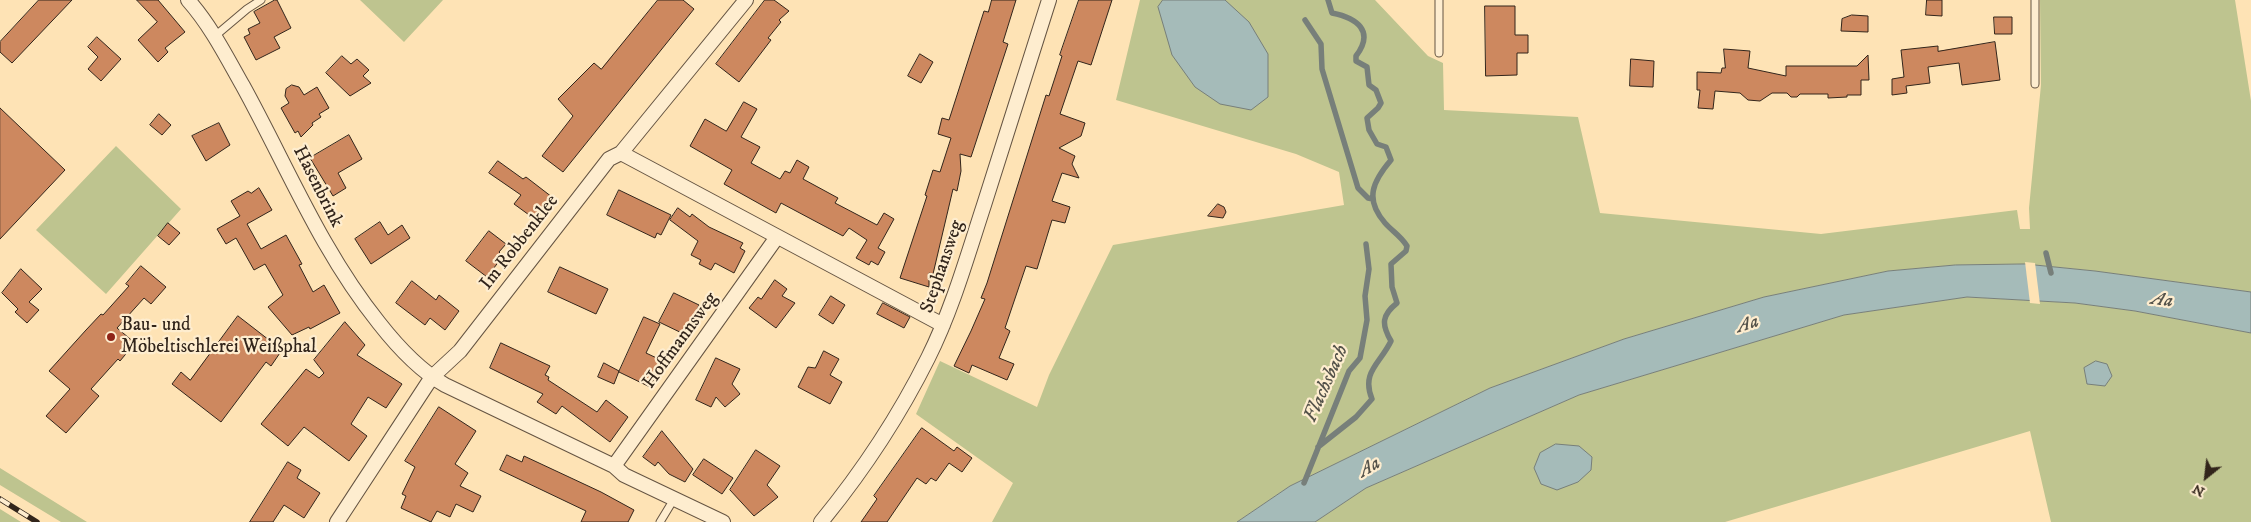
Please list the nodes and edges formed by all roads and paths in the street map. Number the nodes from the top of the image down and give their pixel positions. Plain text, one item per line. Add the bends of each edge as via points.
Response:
1 (188, 0) edge
2 (261, 0) edge
3 (746, 0) edge
4 (1049, 0) edge
5 (1439, 0) edge
6 (2034, 0) edge
7 (215, 36) junction
8 (1439, 53) dead end
9 (2035, 84) dead end
10 (621, 153) junction
11 (778, 237) junction
12 (943, 325) junction
13 (432, 377) junction
14 (614, 466) junction
15 (674, 499) junction
16 (337, 522) edge
17 (660, 522) edge
18 (723, 522) edge
19 (821, 522) edge

1 - 7 street, Hasenbrink
2 - 7 lane
3 - 10 street, Im Robbenklee
4 - 12 street, Stephansweg
5 - 8 lane
6 - 9 lane
7 - 13 street, Hasenbrink via 274,141 326,246 357,296 392,339
10 - 11 street
10 - 13 street, Im Robbenklee via 609,159 460,351
11 - 12 street
11 - 14 street, Hoffmannsweg
12 - 19 street, Stephansweg via 888,430
13 - 14 street
13 - 16 street, Im Robbenklee
14 - 15 street via 624,476
15 - 17 lane
15 - 18 street

